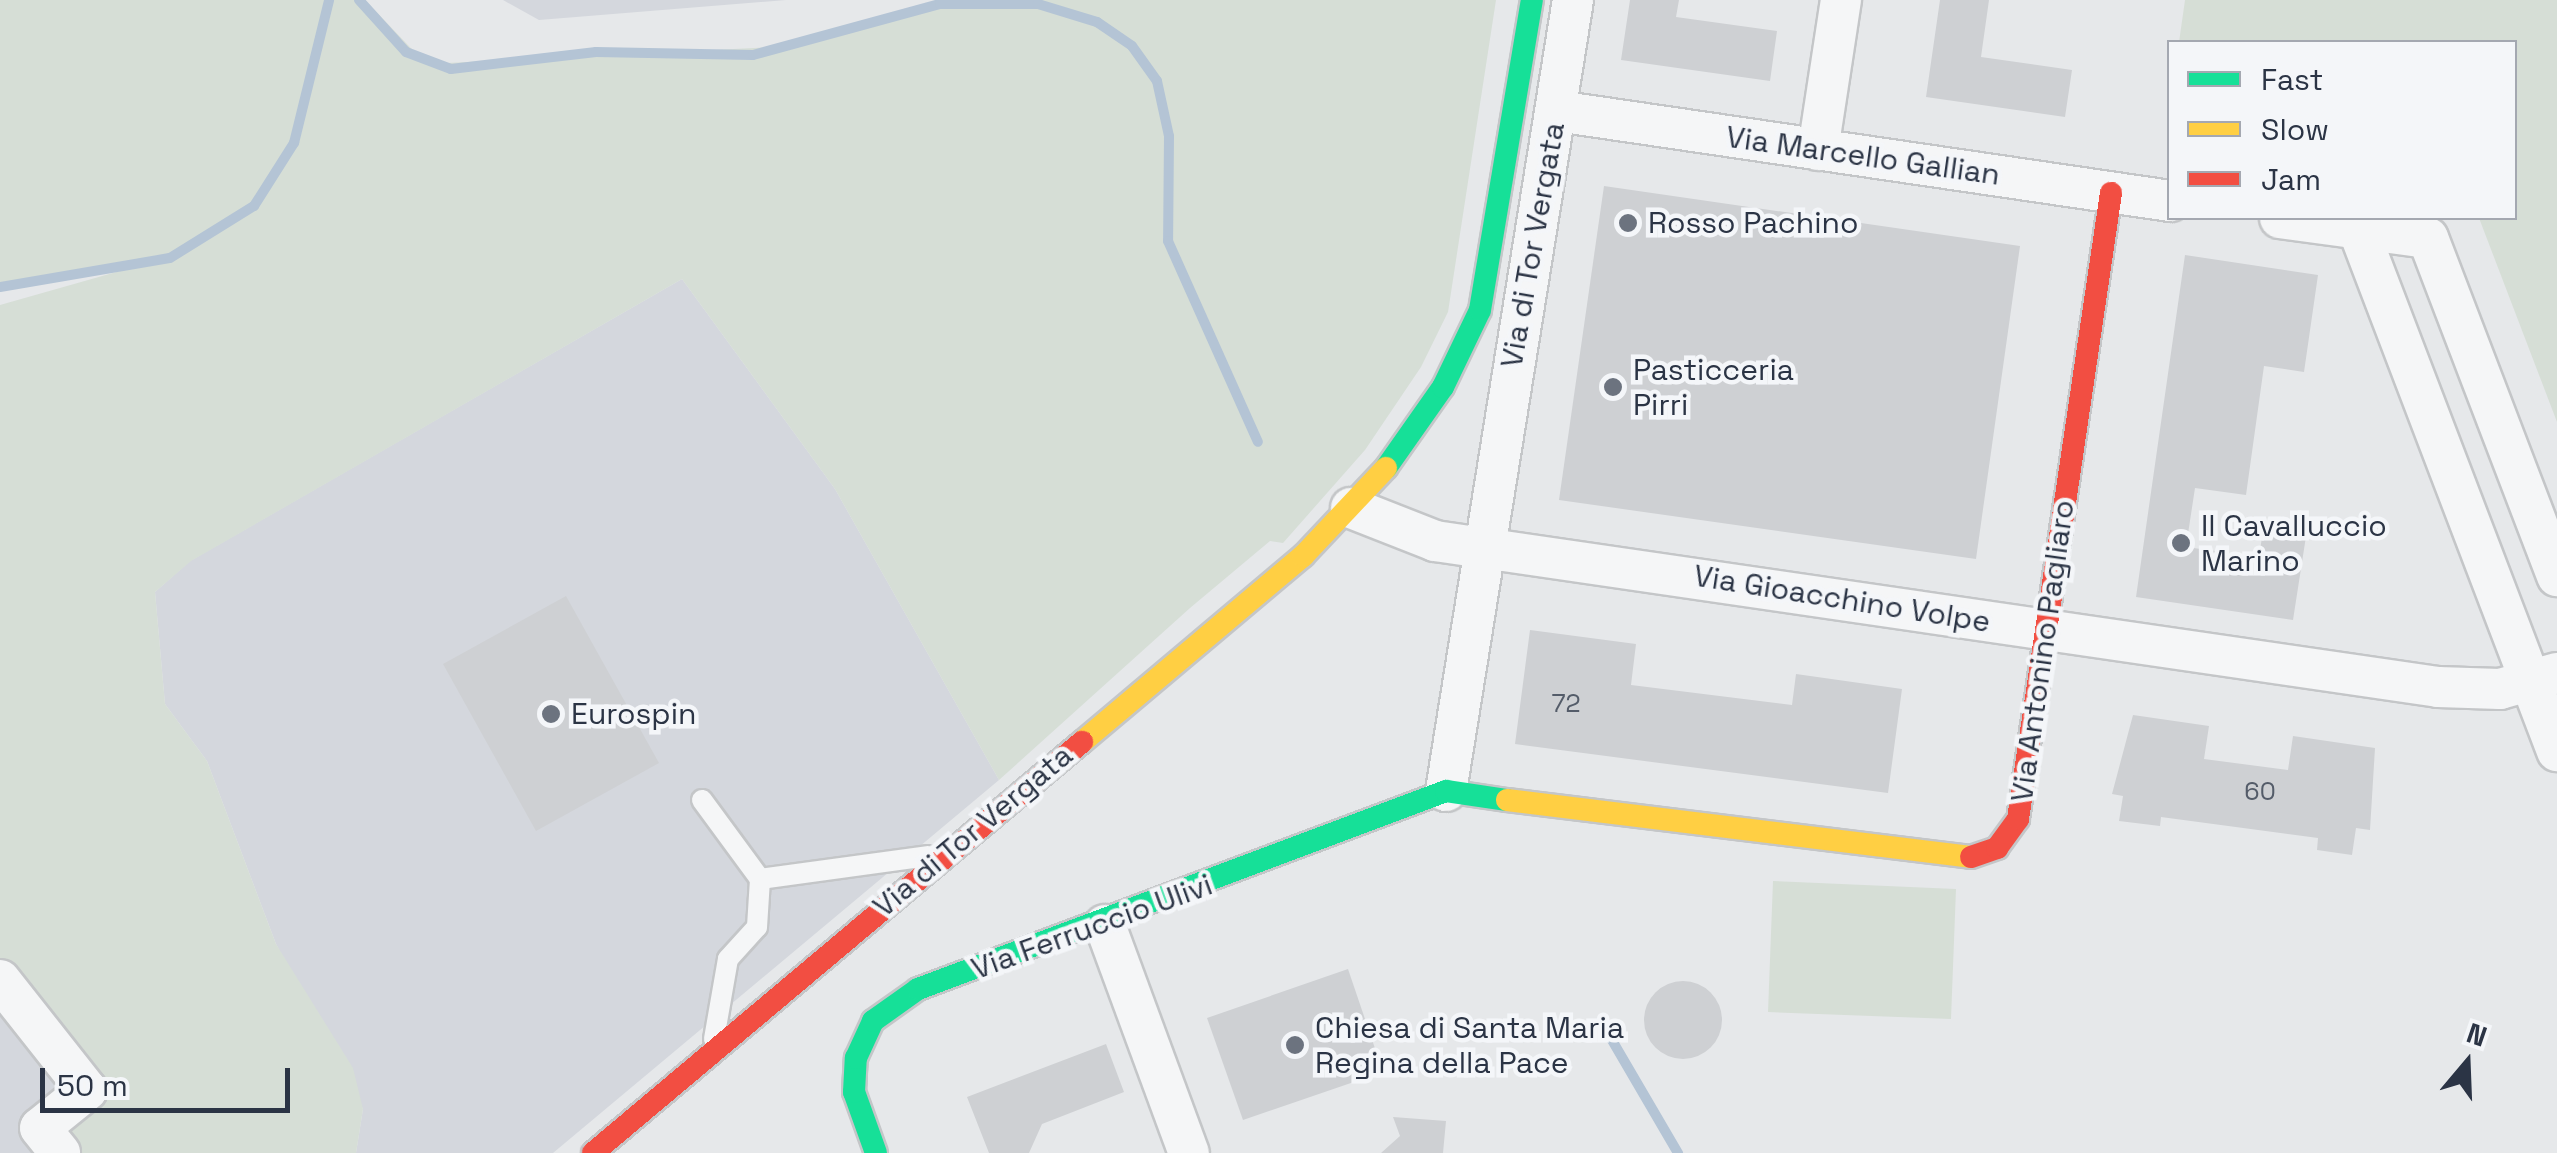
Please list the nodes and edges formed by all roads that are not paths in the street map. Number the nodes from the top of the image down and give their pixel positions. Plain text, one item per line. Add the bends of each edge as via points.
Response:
1 (1532, 0) edge
2 (1573, 0) edge
3 (1841, 0) edge
4 (1557, 111) junction
5 (1818, 150) junction
6 (2112, 193) junction
7 (2167, 202) edge
8 (2294, 220) edge
9 (2358, 229) junction
10 (1351, 508) junction
11 (1482, 549) junction
12 (2557, 576) edge
13 (2047, 630) junction
14 (2544, 678) edge
15 (2557, 750) edge
16 (1446, 791) junction
17 (702, 800) dead end
18 (944, 855) junction
19 (760, 879) junction
20 (1105, 924) junction
21 (0, 980) edge
22 (714, 1050) junction
23 (60, 1153) edge
24 (593, 1153) edge
25 (876, 1153) edge
26 (1189, 1153) edge

1 - 10 street, Via di Tor Vergata via 1480,310 1432,406
2 - 4 street, Via di Tor Vergata
3 - 5 street
4 - 5 street, Via Marcello Gallian
4 - 11 street, Via di Tor Vergata
5 - 6 street, Via Marcello Gallian
6 - 7 street, Via Marcello Gallian
6 - 13 street, Via Antonino Pagliaro
8 - 9 street
9 - 12 street via 2428,238
9 - 14 street
10 - 11 street
10 - 18 street, Via di Tor Vergata
11 - 13 street, Via Gioacchino Volpe
11 - 16 street, Via di Tor Vergata
13 - 14 street, Via Gioacchino Volpe via 2438,687
13 - 16 street, Via Antonino Pagliaro via 2018,820 1988,853 1851,848
14 - 15 street
16 - 20 street, Via Ferruccio Ulivi
17 - 19 lane
18 - 19 lane
18 - 22 street, Via di Tor Vergata
19 - 22 lane via 757,927 728,959 720,984
20 - 25 street, Via Ferruccio Ulivi via 918,989 874,1022 856,1058 854,1092
20 - 26 street
21 - 23 street via 86,1090 40,1128
22 - 24 street, Via di Tor Vergata

